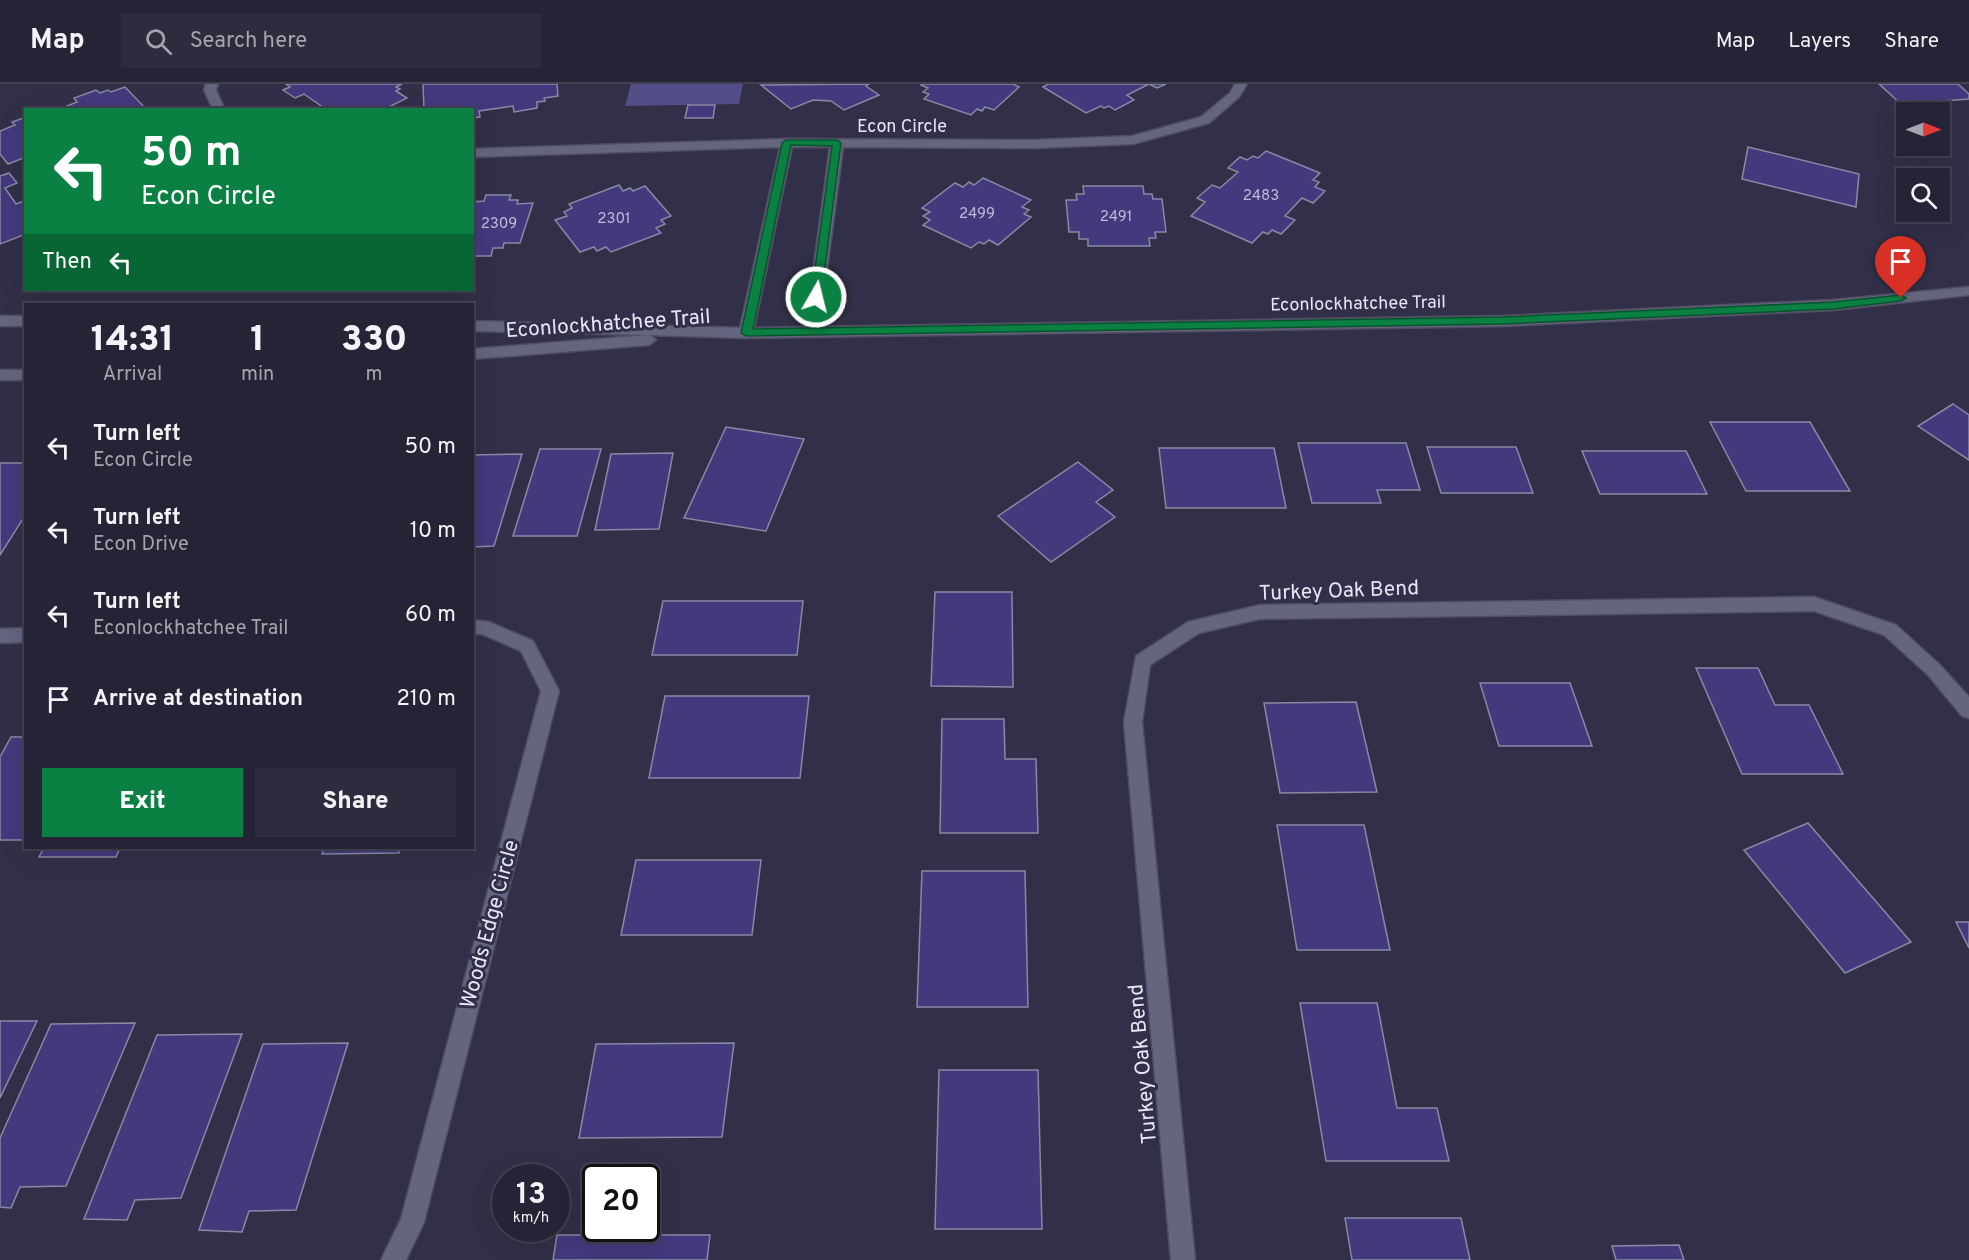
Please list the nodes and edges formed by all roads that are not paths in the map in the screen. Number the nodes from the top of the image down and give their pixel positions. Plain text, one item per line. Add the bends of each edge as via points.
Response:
1 (212, 84) edge
2 (1241, 84) edge
3 (218, 108) edge
4 (786, 143) junction
5 (837, 143) junction
6 (474, 153) edge
7 (1969, 291) edge
8 (0, 321) edge
9 (24, 321) edge
10 (474, 326) edge
11 (812, 331) junction
12 (746, 333) junction
13 (474, 354) edge
14 (0, 375) edge
15 (24, 375) edge
16 (474, 627) edge
17 (24, 635) edge
18 (0, 636) edge
19 (1969, 710) edge
20 (393, 1260) edge
21 (1183, 1260) edge

1 - 3 street via 210,90
2 - 5 street, Econ Circle via 1235,95 1205,120 1133,140 1035,144
4 - 5 street, Econ Circle
4 - 6 street, Econ Circle
4 - 12 street
5 - 11 street
7 - 11 street, Econlockhatchee Trail via 1833,305 1504,321
8 - 9 street
10 - 12 street, Econlockhatchee Trail
11 - 12 street, Econlockhatchee Trail
12 - 13 street, Econlockhatchee Trail
14 - 15 street
16 - 20 street, Woods Edge Circle via 483,627 527,646 550,691 412,1222
17 - 18 street
19 - 21 street, Turkey Oak Bend via 1934,670 1890,630 1814,604 1260,612 1194,627 1142,661 1133,722

